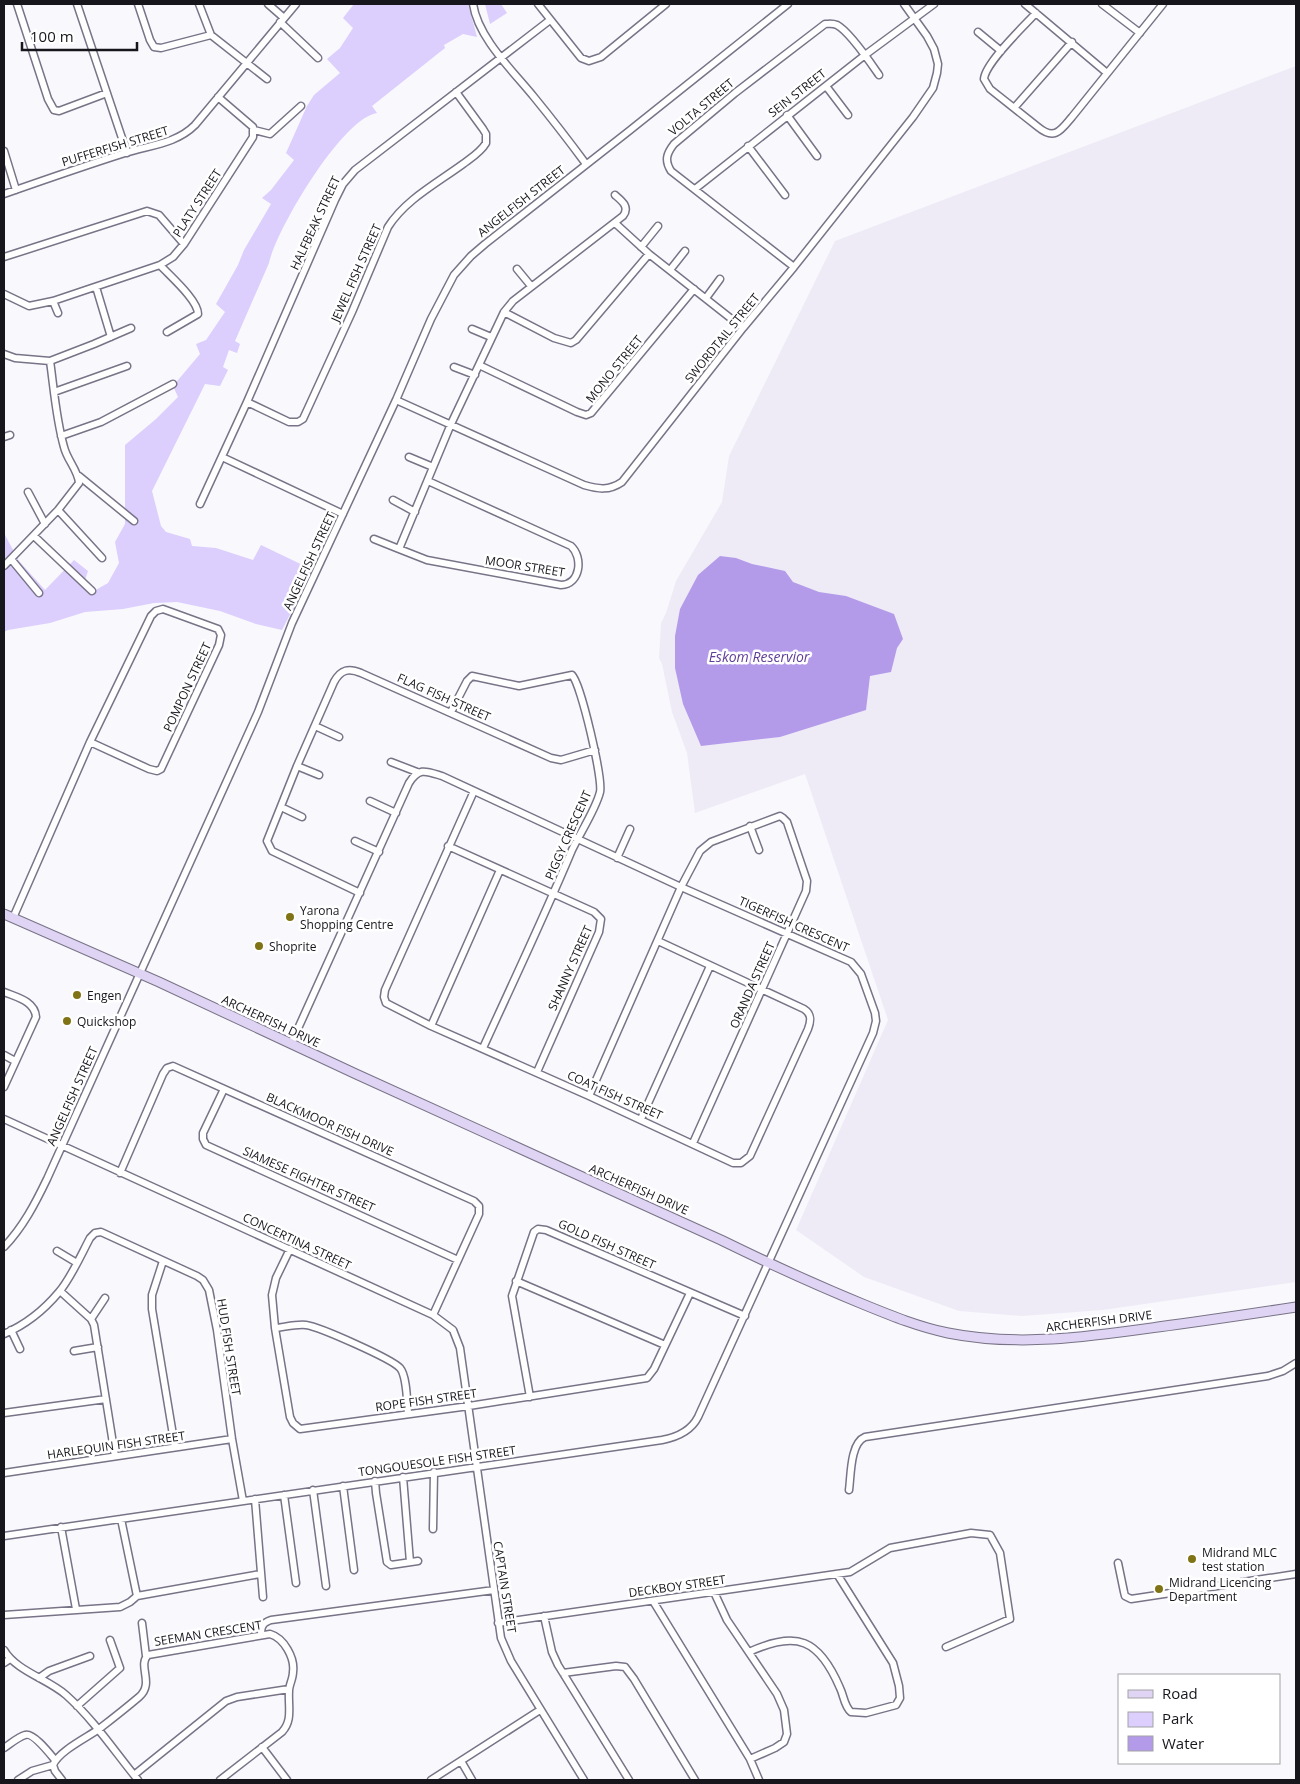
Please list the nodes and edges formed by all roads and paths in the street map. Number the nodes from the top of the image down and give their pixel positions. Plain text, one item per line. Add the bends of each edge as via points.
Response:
1 (17, 4) edge
2 (77, 4) edge
3 (138, 4) edge
4 (200, 4) edge
5 (268, 4) edge
6 (296, 4) edge
7 (473, 4) edge
8 (538, 4) edge
9 (666, 4) edge
10 (788, 4) edge
11 (904, 4) edge
12 (934, 4) edge
13 (1025, 4) edge
14 (1102, 4) edge
15 (1163, 4) edge
16 (1036, 13) junction
17 (915, 18) junction
18 (282, 20) junction
19 (550, 20) junction
20 (978, 32) dead end
21 (1140, 33) junction
22 (211, 35) junction
23 (1072, 42) junction
24 (1000, 51) junction
25 (865, 55) junction
26 (318, 58) dead end
27 (501, 58) junction
28 (247, 63) junction
29 (1107, 73) junction
30 (879, 75) dead end
31 (267, 79) dead end
32 (826, 86) junction
33 (456, 92) junction
34 (107, 93) junction
35 (218, 97) junction
36 (301, 106) dead end
37 (1014, 108) junction
38 (787, 115) junction
39 (848, 116) dead end
40 (254, 130) junction
41 (748, 146) junction
42 (4, 151) edge
43 (127, 153) junction
44 (817, 156) dead end
45 (586, 164) junction
46 (695, 189) junction
47 (16, 190) junction
48 (4, 194) edge
49 (615, 195) dead end
50 (785, 195) dead end
51 (615, 223) junction
52 (658, 226) dead end
53 (184, 244) junction
54 (641, 247) junction
55 (685, 251) dead end
56 (649, 254) junction
57 (4, 257) edge
58 (160, 265) junction
59 (794, 267) junction
60 (517, 269) dead end
61 (670, 270) junction
62 (720, 280) dead end
63 (531, 286) junction
64 (96, 287) junction
65 (694, 288) junction
66 (4, 294) edge
67 (706, 298) junction
68 (52, 301) junction
69 (504, 312) junction
70 (58, 313) dead end
71 (132, 328) dead end
72 (743, 328) junction
73 (472, 330) dead end
74 (167, 332) dead end
75 (111, 337) junction
76 (491, 337) junction
77 (4, 354) edge
78 (50, 361) junction
79 (479, 365) junction
80 (127, 366) dead end
81 (454, 367) dead end
82 (475, 375) junction
83 (173, 384) dead end
84 (54, 392) junction
85 (396, 400) junction
86 (247, 402) junction
87 (451, 424) junction
88 (61, 436) junction
89 (222, 457) junction
90 (409, 457) dead end
91 (433, 467) junction
92 (79, 476) junction
93 (428, 481) junction
94 (28, 492) dead end
95 (393, 500) dead end
96 (200, 504) dead end
97 (58, 510) junction
98 (414, 512) junction
99 (343, 514) junction
100 (134, 521) dead end
101 (45, 524) junction
102 (34, 536) junction
103 (374, 539) dead end
104 (399, 549) junction
105 (102, 558) dead end
106 (11, 559) junction
107 (4, 566) edge
108 (92, 591) dead end
109 (39, 593) dead end
110 (451, 712) junction
111 (315, 726) junction
112 (339, 737) dead end
113 (90, 742) junction
114 (595, 750) junction
115 (391, 762) dead end
116 (297, 766) junction
117 (417, 772) junction
118 (319, 775) dead end
119 (474, 791) junction
120 (370, 801) dead end
121 (281, 807) junction
122 (396, 813) junction
123 (302, 817) dead end
124 (750, 826) junction
125 (630, 829) dead end
126 (577, 839) junction
127 (355, 841) dead end
128 (448, 846) junction
129 (759, 850) dead end
130 (379, 852) junction
131 (617, 858) junction
132 (500, 870) junction
133 (681, 887) junction
134 (360, 893) junction
135 (553, 895) junction
136 (4, 914) edge
137 (13, 918) junction
138 (787, 933) junction
139 (658, 941) junction
140 (710, 966) junction
141 (139, 974) junction
142 (762, 990) junction
143 (4, 992) edge
144 (431, 1026) junction
145 (292, 1044) junction
146 (484, 1048) junction
147 (4, 1055) edge
148 (15, 1061) junction
149 (537, 1072) junction
150 (4, 1087) edge
151 (224, 1089) junction
152 (589, 1096) junction
153 (4, 1119) edge
154 (640, 1119) junction
155 (693, 1143) junction
156 (62, 1145) junction
157 (120, 1173) junction
158 (4, 1247) edge
159 (290, 1249) junction
160 (56, 1251) dead end
161 (458, 1260) junction
162 (163, 1262) junction
163 (769, 1263) junction
164 (77, 1264) junction
165 (516, 1281) junction
166 (60, 1291) junction
167 (690, 1293) junction
168 (105, 1298) dead end
169 (1296, 1307) edge
170 (433, 1315) junction
171 (745, 1316) junction
172 (91, 1319) junction
173 (275, 1328) junction
174 (11, 1330) junction
175 (4, 1334) edge
176 (665, 1345) junction
177 (98, 1347) junction
178 (20, 1349) dead end
179 (74, 1351) dead end
180 (1296, 1363) edge
181 (530, 1397) junction
182 (106, 1399) junction
183 (469, 1406) junction
184 (4, 1413) edge
185 (408, 1414) junction
186 (232, 1439) junction
187 (175, 1447) junction
188 (115, 1456) junction
189 (477, 1466) junction
190 (434, 1472) junction
191 (4, 1473) edge
192 (404, 1477) junction
193 (375, 1481) junction
194 (343, 1486) junction
195 (314, 1490) junction
196 (849, 1490) dead end
197 (284, 1495) junction
198 (255, 1499) junction
199 (243, 1501) junction
200 (121, 1519) junction
201 (61, 1527) junction
202 (433, 1529) dead end
203 (4, 1536) edge
204 (418, 1561) dead end
205 (410, 1562) junction
206 (1118, 1563) dead end
207 (354, 1570) dead end
208 (260, 1574) junction
209 (837, 1574) junction
210 (1296, 1574) edge
211 (296, 1583) dead end
212 (326, 1586) dead end
213 (494, 1590) junction
214 (714, 1592) junction
215 (137, 1596) junction
216 (262, 1598) dead end
217 (653, 1600) junction
218 (76, 1609) junction
219 (4, 1615) edge
220 (544, 1616) junction
221 (142, 1623) dead end
222 (498, 1623) junction
223 (261, 1635) junction
224 (110, 1640) dead end
225 (946, 1647) dead end
226 (4, 1650) edge
227 (749, 1652) junction
228 (90, 1656) dead end
229 (10, 1659) junction
230 (145, 1659) junction
231 (4, 1663) edge
232 (563, 1673) junction
233 (39, 1678) junction
234 (288, 1689) junction
235 (77, 1706) junction
236 (540, 1710) junction
237 (98, 1730) junction
238 (4, 1748) edge
239 (262, 1748) junction
240 (750, 1758) junction
241 (461, 1761) junction
242 (54, 1762) junction
243 (136, 1778) edge
244 (18, 1780) edge
245 (62, 1780) edge
246 (220, 1780) edge
247 (287, 1780) edge
248 (431, 1780) edge
249 (472, 1780) edge
250 (584, 1780) edge
251 (629, 1780) edge
252 (695, 1780) edge
253 (759, 1780) edge

1 - 34 street via 54,110 60,111
2 - 34 street
3 - 22 street via 150,40 156,48
4 - 22 street
5 - 18 street
6 - 18 street, PUFFERFISH STREET
7 - 27 street via 478,22
8 - 19 street
9 - 19 street via 593,61 581,58
10 - 45 street, ANGELFISH STREET
11 - 17 street, SWORDTAIL STREET
12 - 17 street, SEIN STREET
13 - 16 street
14 - 21 street
15 - 21 street
16 - 23 street
16 - 24 street
17 - 25 street, SEIN STREET
17 - 59 street, SWORDTAIL STREET via 937,57 933,88
18 - 26 street
18 - 28 street, PUFFERFISH STREET
19 - 27 street, HALFBEAK STREET
20 - 24 street
21 - 29 street
22 - 28 street
23 - 29 street
23 - 37 street
24 - 37 street via 984,80
25 - 30 street
25 - 32 street, SEIN STREET
25 - 46 street, VOLTA STREET via 840,28 825,24 735,92 674,144 668,153 669,169
27 - 33 street, HALFBEAK STREET
27 - 45 street
28 - 31 street
28 - 35 street, PUFFERFISH STREET
29 - 37 street via 1057,132 1048,134
32 - 38 street, SEIN STREET
32 - 39 street
33 - 86 street, HALFBEAK STREET via 355,170 342,184
33 - 86 street, JEWEL FISH STREET via 486,134 486,143 392,220 303,419 290,422
34 - 43 street
35 - 40 street
35 - 43 street, PUFFERFISH STREET via 180,137
36 - 40 street via 270,134
38 - 41 street, SEIN STREET
38 - 44 street
40 - 53 street, PLATY STREET via 252,140
41 - 46 street, SEIN STREET
41 - 50 street
42 - 47 street
43 - 47 street, PUFFERFISH STREET
45 - 85 street, ANGELFISH STREET via 485,244 460,268 439,302
46 - 59 street, VOLTA STREET
47 - 48 street, PUFFERFISH STREET
49 - 51 street via 626,209
51 - 54 street
51 - 63 street
52 - 54 street
53 - 57 street via 159,215 147,210
53 - 58 street, PLATY STREET via 173,257
54 - 56 street
55 - 61 street
56 - 61 street
56 - 69 street via 571,343 554,338
58 - 64 street, PLATY STREET
58 - 74 street via 193,301 198,311 193,318
59 - 72 street, SWORDTAIL STREET
60 - 63 street
61 - 65 street
62 - 67 street
63 - 69 street
64 - 68 street, PLATY STREET
64 - 75 street
65 - 67 street
65 - 79 street, MONO STREET via 591,413 586,415
66 - 68 street, PLATY STREET via 29,306
67 - 72 street
68 - 70 street
69 - 76 street
71 - 75 street
72 - 87 street, SWORDTAIL STREET via 626,477 610,488 584,485
73 - 76 street
75 - 78 street
76 - 79 street
77 - 78 street
78 - 84 street
79 - 82 street
80 - 84 street
81 - 82 street
82 - 87 street
83 - 88 street via 101,422
84 - 88 street
85 - 87 street, SWORDTAIL STREET
85 - 99 street, ANGELFISH STREET
86 - 89 street, HALFBEAK STREET
87 - 91 street
88 - 92 street via 64,450
89 - 96 street, HALFBEAK STREET
89 - 99 street
90 - 91 street
91 - 93 street
92 - 97 street via 80,483
92 - 100 street
93 - 98 street
93 - 104 street, MOOR STREET via 571,546 577,556 577,576 571,583 561,585 427,560
94 - 101 street
95 - 98 street
97 - 101 street
97 - 105 street
98 - 104 street
99 - 141 street, ANGELFISH STREET via 292,623 258,712
101 - 102 street
102 - 106 street
102 - 108 street
103 - 104 street, MOOR STREET
106 - 107 street
106 - 109 street
110 - 111 street, FLAG FISH STREET via 347,669 335,678
110 - 114 street, FLAG FISH STREET via 551,758 561,760
110 - 114 street, PIGGY CRESCENT via 472,676 519,686 572,675
111 - 112 street
111 - 116 street, FLAG FISH STREET
113 - 113 street, POMPON STREET via 153,613 163,609 218,629 221,634 219,645 161,770 149,769
113 - 137 street, POMPON STREET
114 - 126 street, PIGGY CRESCENT via 600,792
115 - 117 street, TIGERFISH CRESCENT
116 - 118 street
116 - 121 street, FLAG FISH STREET
117 - 119 street, TIGERFISH CRESCENT via 434,773
117 - 122 street
119 - 126 street, TIGERFISH CRESCENT
119 - 128 street, COAT FISH STREET
120 - 122 street
121 - 123 street
121 - 134 street, FLAG FISH STREET via 269,836 270,848
122 - 130 street
124 - 129 street
124 - 133 street, ORANDA STREET via 705,846
124 - 138 street, ORANDA STREET via 780,816 787,822 807,884
125 - 131 street
126 - 131 street, TIGERFISH CRESCENT
126 - 135 street, PIGGY CRESCENT
127 - 130 street
128 - 132 street, SHANNY STREET
128 - 144 street, COAT FISH STREET via 384,997 388,1004
130 - 134 street
131 - 133 street, TIGERFISH CRESCENT
132 - 135 street, SHANNY STREET
132 - 144 street
133 - 138 street, TIGERFISH CRESCENT
133 - 139 street, ORANDA STREET
134 - 145 street
135 - 146 street, PIGGY CRESCENT
135 - 149 street, SHANNY STREET via 594,912 602,924
136 - 137 street, ARCHERFISH DRIVE
137 - 141 street, ARCHERFISH DRIVE
138 - 142 street, ORANDA STREET
138 - 163 street, TIGERFISH CRESCENT via 854,964 864,979 876,1021
139 - 140 street, COAT FISH STREET
139 - 152 street, ORANDA STREET
140 - 142 street, COAT FISH STREET
140 - 154 street
141 - 145 street, ARCHERFISH DRIVE
141 - 156 street, ANGELFISH STREET
142 - 155 street, ORANDA STREET
142 - 155 street, COAT FISH STREET via 807,1011 811,1020 808,1029 746,1160 735,1163
143 - 148 street via 31,1004 36,1010 36,1017
144 - 146 street, COAT FISH STREET
145 - 163 street, ARCHERFISH DRIVE
146 - 149 street, COAT FISH STREET
147 - 148 street
148 - 150 street
149 - 152 street, COAT FISH STREET
151 - 157 street, BLACKMOOR FISH DRIVE via 178,1067 167,1068
151 - 161 street, SIAMESE FIGHTER STREET via 203,1133 206,1144
151 - 161 street, BLACKMOOR FISH DRIVE via 476,1203 479,1214
152 - 154 street, COAT FISH STREET
153 - 156 street, CONCERTINA STREET
154 - 155 street, COAT FISH STREET
156 - 157 street, CONCERTINA STREET
156 - 158 street, ANGELFISH STREET via 32,1210
157 - 159 street, CONCERTINA STREET
159 - 170 street, CONCERTINA STREET
159 - 173 street, ROPE FISH STREET via 273,1286
160 - 164 street
161 - 170 street, BLACKMOOR FISH DRIVE
162 - 164 street, HUD FISH STREET via 101,1232 90,1238
162 - 186 street, HUD FISH STREET via 204,1280 209,1290
162 - 187 street via 152,1295 152,1308
163 - 169 street, ARCHERFISH DRIVE via 912,1323 983,1338 1066,1340
163 - 171 street, TONGOUESOLE FISH STREET
164 - 166 street
165 - 167 street, GOLD FISH STREET via 534,1232 542,1229
165 - 176 street
165 - 181 street, GOLD FISH STREET via 512,1302
166 - 172 street
166 - 174 street via 33,1317
167 - 171 street, GOLD FISH STREET
167 - 176 street, ROPE FISH STREET
168 - 172 street
170 - 183 street, CONCERTINA STREET via 449,1326 457,1338
171 - 189 street, TONGOUESOLE FISH STREET via 696,1421 682,1434 662,1440
172 - 177 street
173 - 185 street via 314,1326 398,1366 403,1374
173 - 185 street, ROPE FISH STREET via 290,1417 300,1429
174 - 175 street
174 - 178 street
176 - 181 street, ROPE FISH STREET via 647,1378
177 - 179 street
177 - 182 street
180 - 196 street via 1268,1376 865,1437 855,1448
181 - 183 street, ROPE FISH STREET
182 - 184 street
182 - 188 street
183 - 185 street, ROPE FISH STREET
183 - 189 street, CONCERTINA STREET
186 - 187 street, HARLEQUIN FISH STREET
186 - 199 street, HUD FISH STREET
187 - 188 street, HARLEQUIN FISH STREET
188 - 191 street, HARLEQUIN FISH STREET
189 - 190 street, TONGOUESOLE FISH STREET
189 - 213 street, CAPTAIN STREET
190 - 192 street, TONGOUESOLE FISH STREET
190 - 202 street
192 - 193 street, TONGOUESOLE FISH STREET
192 - 205 street
193 - 194 street, TONGOUESOLE FISH STREET
193 - 205 street via 387,1562 391,1565
194 - 195 street, TONGOUESOLE FISH STREET
194 - 207 street
195 - 197 street, TONGOUESOLE FISH STREET
195 - 212 street
197 - 198 street, TONGOUESOLE FISH STREET
197 - 211 street
198 - 199 street, TONGOUESOLE FISH STREET
198 - 208 street
199 - 200 street, TONGOUESOLE FISH STREET
200 - 201 street, TONGOUESOLE FISH STREET
200 - 215 street
201 - 203 street, TONGOUESOLE FISH STREET
201 - 218 street
204 - 205 street
206 - 210 street via 1125,1596 1131,1599
208 - 215 street
208 - 216 street
209 - 214 street, DECKBOY STREET
209 - 225 street, DECKBOY STREET via 850,1572 890,1548 970,1533 990,1534 1000,1552 1010,1619
209 - 227 street via 892,1663 899,1686 900,1698 896,1704 890,1708 851,1712 832,1670 806,1642 785,1640
213 - 222 street, CAPTAIN STREET
213 - 223 street via 270,1620 262,1626
214 - 217 street, DECKBOY STREET
214 - 227 street via 727,1620
215 - 218 street via 120,1607
217 - 220 street, DECKBOY STREET
217 - 240 street
218 - 219 street
220 - 222 street, DECKBOY STREET
220 - 232 street via 552,1652
221 - 230 street
222 - 236 street, CAPTAIN STREET via 509,1656
223 - 230 street, SEEMAN CRESCENT via 157,1652
223 - 234 street, SEEMAN CRESCENT via 274,1635 286,1646 294,1671
224 - 235 street via 120,1668
226 - 229 street
227 - 240 street via 781,1703 787,1734 779,1746
228 - 233 street
229 - 231 street
229 - 233 street
230 - 237 street via 145,1690
232 - 251 street
232 - 252 street via 625,1667
233 - 235 street via 65,1694
234 - 239 street, SEEMAN CRESCENT via 290,1715 286,1727
234 - 243 street via 226,1700
235 - 237 street
236 - 241 street
236 - 250 street, CAPTAIN STREET
237 - 242 street
237 - 243 street
238 - 242 street via 25,1734 29,1735
239 - 246 street, SEEMAN CRESCENT
239 - 247 street
240 - 253 street
241 - 248 street
241 - 249 street
242 - 244 street
242 - 245 street via 55,1771

